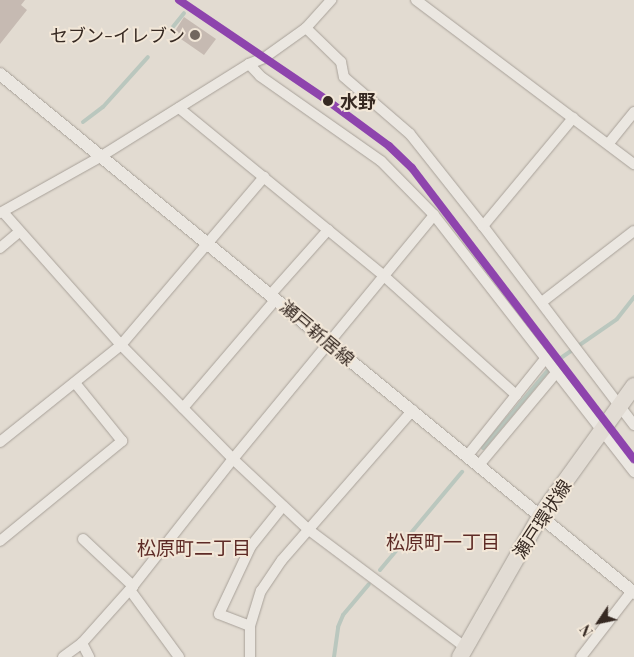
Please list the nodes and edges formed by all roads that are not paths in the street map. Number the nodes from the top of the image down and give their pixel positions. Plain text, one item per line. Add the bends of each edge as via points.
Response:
1 (331, 0) edge
2 (416, 0) edge
3 (306, 28) junction
4 (249, 64) junction
5 (0, 74) edge
6 (179, 108) junction
7 (634, 112) edge
8 (573, 118) junction
9 (609, 144) junction
10 (100, 157) junction
11 (634, 164) edge
12 (264, 177) junction
13 (1, 213) edge
14 (434, 215) junction
15 (483, 226) junction
16 (328, 230) junction
17 (634, 231) edge
18 (19, 232) junction
19 (207, 243) junction
20 (0, 248) edge
21 (384, 276) junction
22 (274, 296) junction
23 (542, 302) junction
24 (329, 344) junction
25 (121, 345) junction
26 (546, 360) junction
27 (555, 372) junction
28 (75, 383) junction
29 (634, 386) edge
30 (516, 395) junction
31 (619, 407) junction
32 (183, 408) junction
33 (413, 410) junction
34 (634, 425) edge
35 (602, 433) junction
36 (1, 439) edge
37 (468, 455) junction
38 (233, 459) junction
39 (479, 465) junction
40 (634, 472) edge
41 (283, 506) junction
42 (541, 515) junction
43 (309, 530) junction
44 (83, 539) dead end
45 (0, 541) edge
46 (131, 588) junction
47 (633, 592) edge
48 (250, 626) junction
49 (82, 643) junction
50 (462, 652) edge
51 (63, 657) edge
52 (89, 657) edge
53 (178, 657) edge
54 (250, 657) edge
55 (582, 657) edge

1 - 3 street
2 - 8 street
3 - 4 street via 264,58
3 - 15 street via 341,62 344,77 410,134
4 - 6 street
4 - 14 street via 260,76 382,161
5 - 10 street, 瀬戸新居線
6 - 10 street
6 - 12 street
7 - 9 street
8 - 9 street
8 - 15 street
9 - 11 street
10 - 13 street
10 - 19 street, 瀬戸新居線
12 - 16 street
12 - 19 street
13 - 18 street
14 - 21 street
14 - 26 street
15 - 23 street
16 - 21 street
16 - 22 street
17 - 23 street
18 - 20 street
18 - 25 street
19 - 22 street, 瀬戸新居線
19 - 25 street
21 - 24 street
21 - 30 street
22 - 24 street, 瀬戸新居線
22 - 32 street
23 - 31 street
24 - 33 street, 瀬戸新居線
24 - 38 street
25 - 28 street
25 - 32 street
26 - 27 street
26 - 30 street
27 - 35 street
27 - 39 street
28 - 36 street
28 - 45 street via 122,441
29 - 31 main road, 瀬戸環状線
30 - 37 street
31 - 34 street
31 - 35 main road, 瀬戸環状線
32 - 38 street
33 - 37 street, 瀬戸新居線
33 - 43 street
35 - 40 street
35 - 42 main road, 瀬戸環状線
37 - 39 street, 瀬戸新居線
38 - 41 street
38 - 46 street
39 - 42 street, 瀬戸新居線
41 - 43 street
41 - 48 street via 251,546 219,614
42 - 47 street, 瀬戸新居線
42 - 50 main road, 瀬戸環状線
43 - 48 street via 282,560 261,591
43 - 50 street
44 - 46 street
46 - 49 street
46 - 53 street
47 - 55 street
48 - 54 street
49 - 51 street
49 - 52 street

